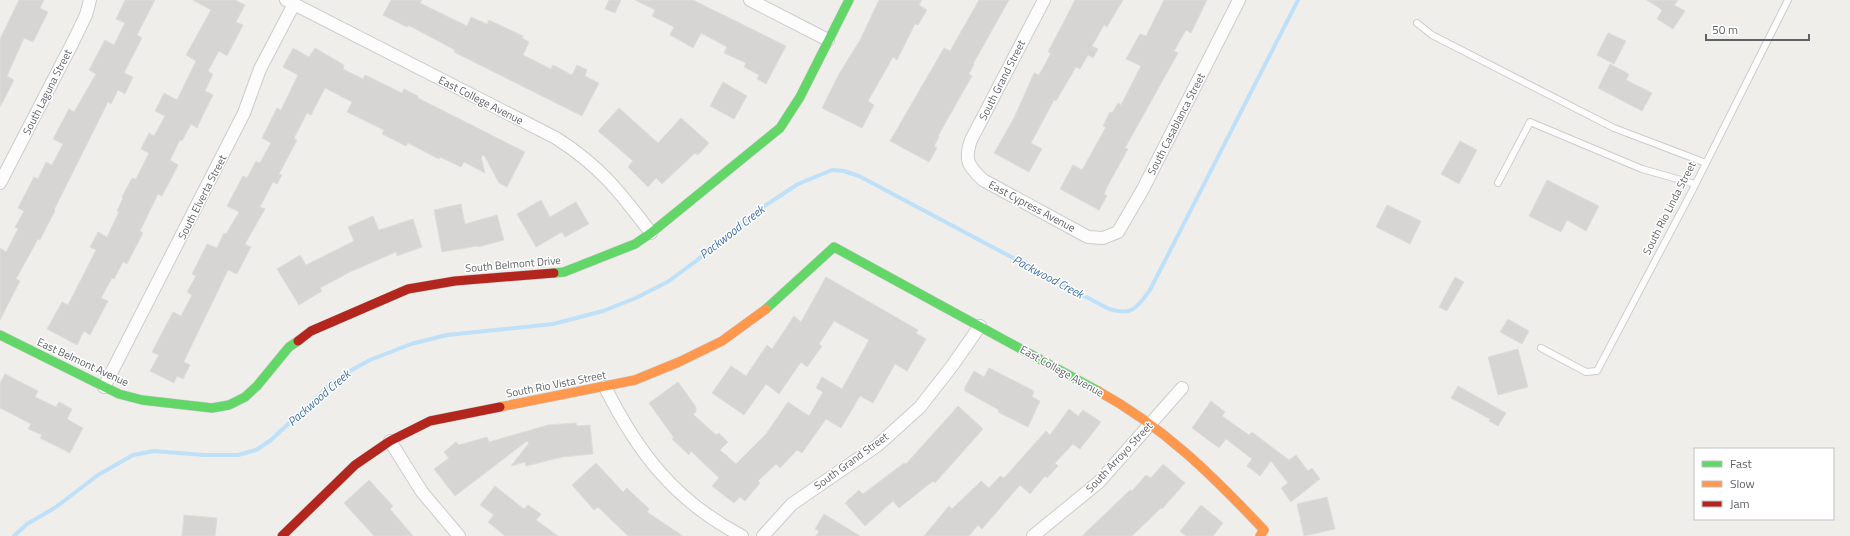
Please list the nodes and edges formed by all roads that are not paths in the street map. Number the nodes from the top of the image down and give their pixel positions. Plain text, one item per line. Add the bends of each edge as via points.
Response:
1 (90, 0) edge
2 (750, 0) edge
3 (849, 0) edge
4 (1044, 0) edge
5 (1239, 0) edge
6 (1788, 0) edge
7 (290, 2) edge
8 (1417, 23) dead end
9 (828, 40) junction
10 (968, 162) joint
11 (1706, 163) junction
12 (0, 183) edge
13 (1498, 183) dead end
14 (1695, 184) junction
15 (651, 233) junction
16 (1103, 238) joint
17 (834, 247) joint
18 (980, 326) junction
19 (0, 336) edge
20 (1541, 348) dead end
21 (604, 386) junction
22 (104, 387) junction
23 (1182, 388) dead end
24 (229, 405) joint
25 (1150, 424) junction
26 (390, 441) junction
27 (1262, 533) edge
28 (282, 536) edge
29 (459, 536) edge
30 (742, 536) edge
31 (763, 536) edge
32 (1033, 536) edge

1 - 12 street, South Laguna Street via 86,15
2 - 9 street
3 - 9 street, South Belmont Drive
4 - 10 street, South Grand Street via 972,140 967,152
5 - 16 street, South Casablanca Street via 1143,189 1118,232
6 - 11 lane, South Rio Linda Street
7 - 15 street, East College Avenue via 556,138 599,170 615,186
7 - 22 street, South Elverta Street via 260,69 244,113
8 - 11 lane via 1432,35 1614,128
9 - 15 street, South Belmont Drive via 800,98 780,128
10 - 16 street, East Cypress Avenue via 983,180 1088,237
11 - 14 lane, South Rio Linda Street
13 - 14 lane via 1530,122 1642,169
14 - 20 lane, South Rio Linda Street via 1597,371 1586,372
15 - 24 street, South Belmont Drive via 635,244 564,272 455,281 408,289 376,300 311,331 289,347 245,397
17 - 18 street, East College Avenue
17 - 21 street, South Rio Vista Street via 763,312 722,341 635,380
18 - 25 street, East College Avenue via 1104,394
18 - 31 street, South Grand Street via 920,407 878,445 792,504
19 - 22 street, East Belmont Avenue
21 - 26 street, South Rio Vista Street via 430,421
21 - 30 street via 622,422 651,464 687,499 720,524
22 - 24 street, East Belmont Avenue via 142,400 192,407 212,408
23 - 25 street, South Arroyo Street
25 - 27 street, East College Avenue via 1212,475
25 - 32 street, South Arroyo Street via 1099,482
26 - 28 street, South Rio Vista Street via 355,465
26 - 29 street via 422,492

